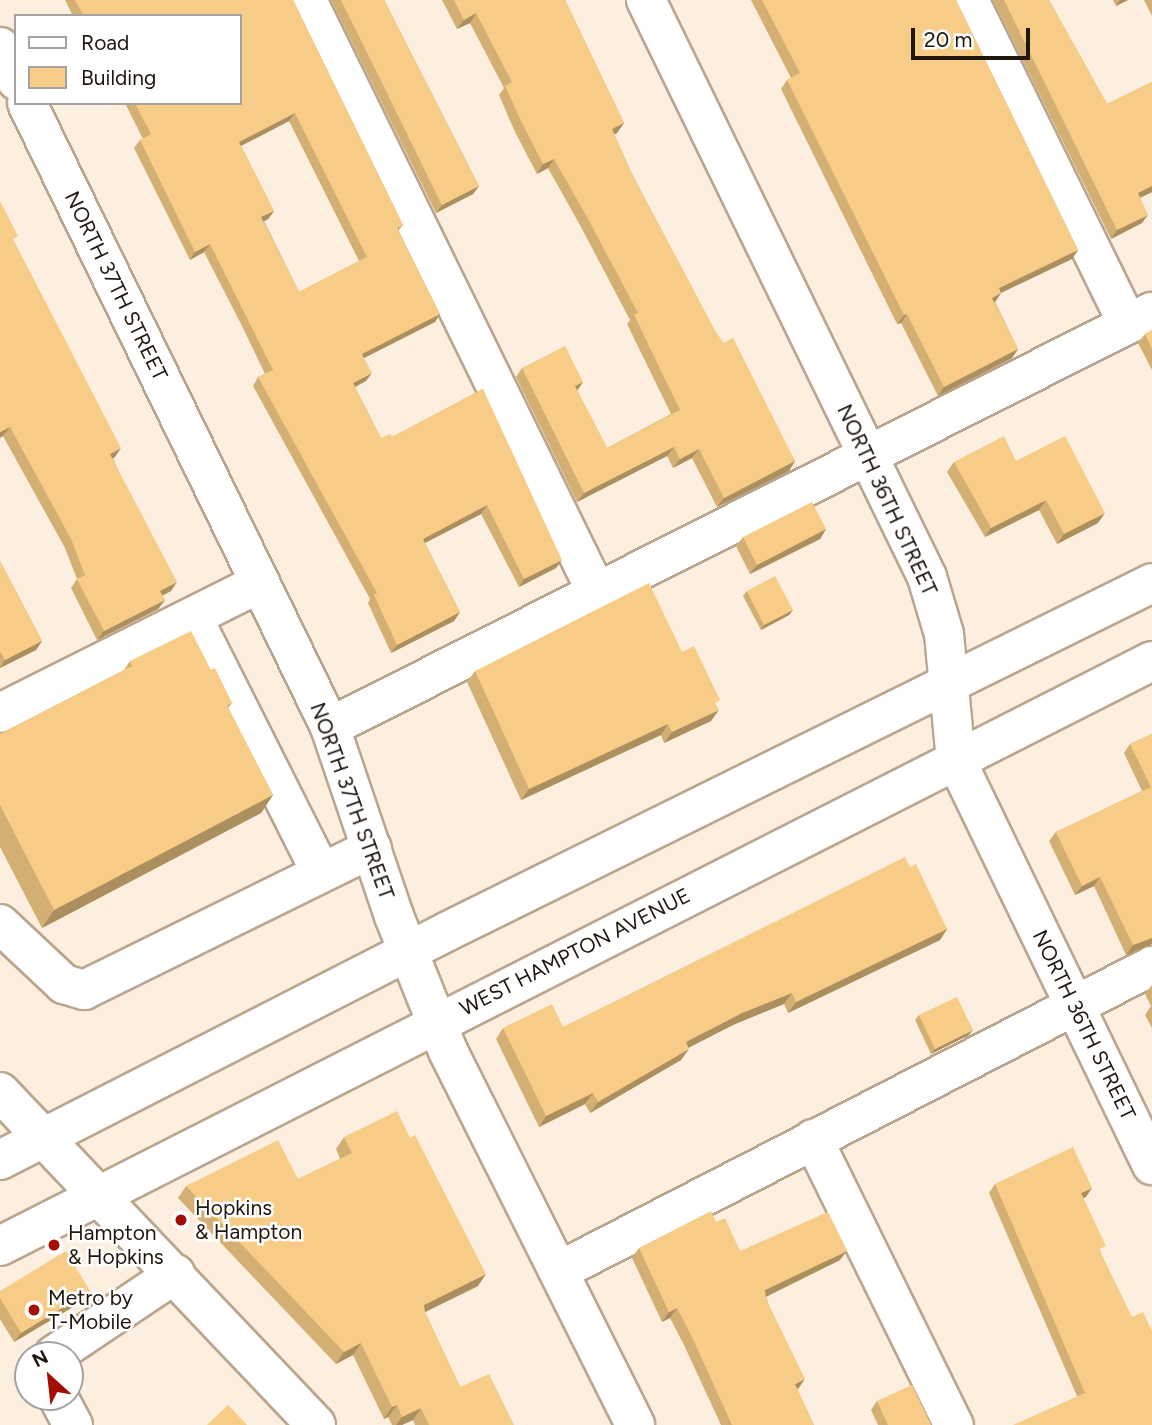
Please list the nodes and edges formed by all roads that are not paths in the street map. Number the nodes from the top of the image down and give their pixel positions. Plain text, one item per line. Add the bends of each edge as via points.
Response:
1 (307, 0) edge
2 (646, 0) edge
3 (969, 0) edge
4 (0, 47) edge
5 (14, 76) edge
6 (28, 105) edge
7 (1140, 318) edge
8 (869, 456) junction
9 (260, 583) junction
10 (1152, 583) edge
11 (597, 593) junction
12 (193, 618) junction
13 (1152, 661) edge
14 (951, 683) junction
15 (0, 713) edge
16 (330, 727) junction
17 (956, 760) junction
18 (372, 848) junction
19 (321, 873) junction
20 (0, 923) edge
21 (408, 953) junction
22 (1152, 966) edge
23 (1075, 1005) junction
24 (436, 1022) junction
25 (0, 1093) edge
26 (45, 1136) junction
27 (813, 1139) junction
28 (0, 1160) edge
29 (1152, 1165) edge
30 (100, 1193) junction
31 (0, 1246) edge
32 (559, 1271) junction
33 (175, 1274) junction
34 (75, 1341) edge
35 (316, 1425) edge
36 (635, 1425) edge
37 (954, 1425) edge

1 - 11 main road
2 - 8 main road, NORTH 36TH STREET
3 - 7 main road
4 - 5 main road
6 - 9 main road, NORTH 37TH STREET
7 - 8 main road
8 - 11 main road
8 - 14 main road, NORTH 36TH STREET via 927,577 944,634
9 - 12 main road
9 - 16 main road, NORTH 37TH STREET
10 - 14 main road
11 - 16 main road
12 - 15 main road
12 - 19 main road
13 - 17 main road, WEST HAMPTON AVENUE
14 - 17 main road, NORTH 36TH STREET
14 - 21 main road
16 - 18 main road, NORTH 37TH STREET
17 - 23 main road, NORTH 36TH STREET
17 - 24 main road, WEST HAMPTON AVENUE
18 - 19 main road
18 - 21 main road, NORTH 37TH STREET
19 - 20 main road via 84,990 64,984
21 - 24 main road, NORTH 37TH STREET
21 - 26 main road
22 - 23 main road
23 - 27 main road
23 - 29 main road, NORTH 36TH STREET
24 - 30 main road, WEST HAMPTON AVENUE
24 - 32 main road, NORTH 37TH STREET
25 - 26 main road
26 - 28 main road
26 - 30 main road
27 - 32 main road
27 - 37 main road
30 - 31 main road, WEST HAMPTON AVENUE
30 - 33 main road
32 - 36 main road, NORTH 37TH STREET
33 - 34 main road
33 - 35 main road

